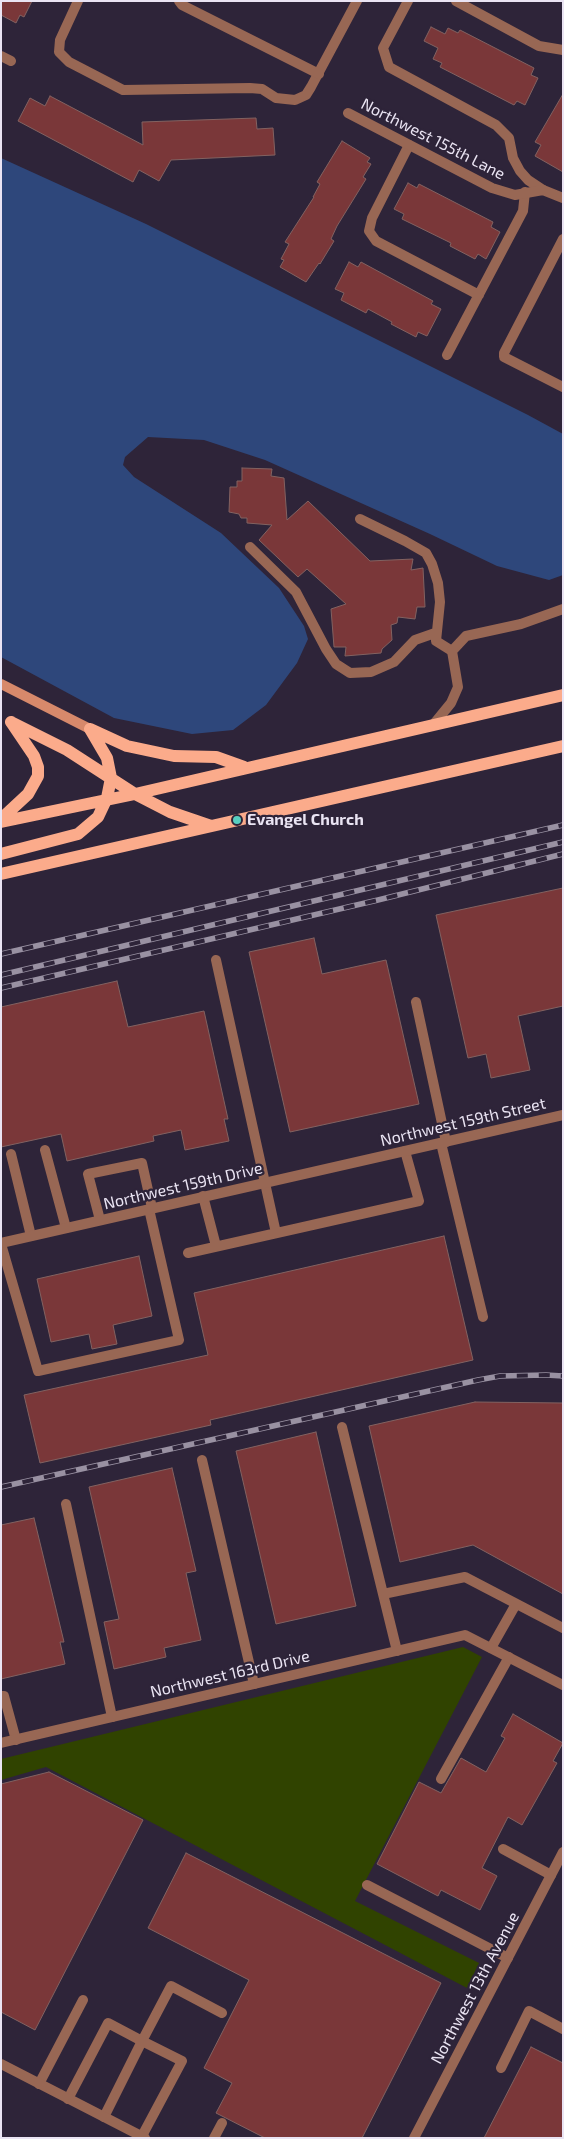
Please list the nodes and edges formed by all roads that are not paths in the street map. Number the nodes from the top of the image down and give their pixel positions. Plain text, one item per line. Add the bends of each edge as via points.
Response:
1 (78, 1) edge
2 (179, 1) edge
3 (358, 1) edge
4 (408, 1) edge
5 (456, 1) edge
6 (563, 50) edge
7 (319, 74) junction
8 (348, 113) dead end
9 (409, 145) junction
10 (543, 190) junction
11 (525, 192) junction
12 (563, 198) edge
13 (563, 239) edge
14 (479, 295) junction
15 (447, 355) dead end
16 (563, 387) edge
17 (360, 519) dead end
18 (250, 547) dead end
19 (563, 609) edge
20 (435, 633) junction
21 (456, 647) junction
22 (1, 684) edge
23 (563, 695) edge
24 (6, 719) edge
25 (433, 725) junction
26 (90, 729) junction
27 (563, 746) edge
28 (244, 768) junction
29 (111, 778) junction
30 (135, 794) junction
31 (107, 798) junction
32 (1, 821) edge
33 (211, 826) junction
34 (1, 854) edge
35 (1, 874) edge
36 (216, 960) dead end
37 (416, 1002) dead end
38 (563, 1115) edge
39 (443, 1143) junction
40 (45, 1150) dead end
41 (405, 1151) junction
42 (11, 1154) dead end
43 (371, 1158) joint
44 (264, 1183) junction
45 (203, 1196) junction
46 (151, 1208) junction
47 (100, 1220) junction
48 (66, 1228) junction
49 (276, 1233) junction
50 (31, 1236) junction
51 (1, 1243) edge
52 (216, 1246) junction
53 (188, 1253) dead end
54 (483, 1317) dead end
55 (342, 1427) dead end
56 (202, 1460) dead end
57 (66, 1504) dead end
58 (383, 1594) junction
59 (516, 1604) junction
60 (563, 1628) edge
61 (491, 1648) junction
62 (397, 1651) junction
63 (509, 1657) junction
64 (254, 1684) junction
65 (563, 1685) edge
66 (1, 1696) edge
67 (112, 1717) junction
68 (16, 1740) junction
69 (1, 1743) edge
70 (441, 1778) dead end
71 (503, 1849) dead end
72 (563, 1852) edge
73 (551, 1875) junction
74 (367, 1885) dead end
75 (508, 1958) junction
76 (83, 2000) dead end
77 (222, 2012) dead end
78 (563, 2029) edge
79 (142, 2040) junction
80 (1, 2064) edge
81 (500, 2068) dead end
82 (39, 2084) junction
83 (68, 2099) junction
84 (104, 2117) junction
85 (222, 2123) dead end
86 (138, 2136) edge
87 (214, 2138) edge
88 (414, 2138) edge

1 - 7 street via 60,40 59,52 69,62 123,90 250,88 262,89 276,98 295,100 306,95
2 - 7 street
3 - 7 street
4 - 10 street via 383,48 389,67 496,126 509,138 513,158 520,171
5 - 6 street via 539,46
8 - 9 street, Northwest 155th Lane
9 - 11 street, Northwest 155th Lane via 492,188 515,195
9 - 14 street via 372,218 369,231 376,241
10 - 11 street, Northwest 155th Lane
10 - 12 street, Northwest 155th Lane
11 - 14 street via 523,211
13 - 16 street via 504,352 504,357
14 - 15 street
17 - 20 street via 426,553 438,583 440,602
18 - 20 street via 296,592 336,664 350,673 371,672 394,662 415,640
19 - 21 street via 521,624 466,636
20 - 21 street via 436,641
21 - 25 street via 458,688 451,703
22 - 26 main road
23 - 25 main road
24 - 29 main road via 67,750
24 - 32 main road via 34,756 38,776 28,794
25 - 28 main road
26 - 28 main road via 127,746 174,756 216,757
26 - 29 main road via 107,758
27 - 33 main road
28 - 30 main road
29 - 30 main road
29 - 31 main road
30 - 31 main road
30 - 33 main road via 170,812
31 - 32 main road
31 - 34 main road via 98,817 78,834
33 - 35 main road
36 - 44 street
37 - 39 street
38 - 39 street, Northwest 159th Street
39 - 41 street, Northwest 159th Street
39 - 54 street
40 - 48 street
41 - 43 street, Northwest 159th Street
41 - 49 street via 418,1201
42 - 50 street
43 - 44 street, Northwest 159th Drive
44 - 45 street, Northwest 159th Drive
44 - 49 street
45 - 46 street, Northwest 159th Drive
45 - 52 street
46 - 47 street, Northwest 159th Drive
46 - 47 street via 142,1163 88,1174
46 - 51 street via 179,1340 38,1371
47 - 48 street, Northwest 159th Drive
48 - 50 street, Northwest 159th Drive
49 - 52 street
50 - 51 street, Northwest 159th Drive
52 - 53 street
55 - 58 street
56 - 64 street
57 - 67 street
58 - 59 street via 465,1578
58 - 62 street
59 - 60 street
59 - 61 street
61 - 62 street, Northwest 163rd Drive via 465,1635
61 - 63 street
62 - 64 street, Northwest 163rd Drive
63 - 65 street
63 - 70 street
64 - 67 street, Northwest 163rd Drive
66 - 68 street via 4,1696
67 - 68 street, Northwest 163rd Drive
68 - 69 street, Northwest 163rd Drive
71 - 73 street
72 - 73 street, Northwest 13th Avenue
73 - 75 street, Northwest 13th Avenue
74 - 75 street
75 - 88 street, Northwest 13th Avenue
76 - 82 street
77 - 79 street via 171,1986
78 - 81 street via 528,2011
79 - 83 street via 108,2022
79 - 84 street
79 - 86 street via 182,2061
80 - 82 street
82 - 83 street
83 - 84 street
84 - 86 street
85 - 87 street

